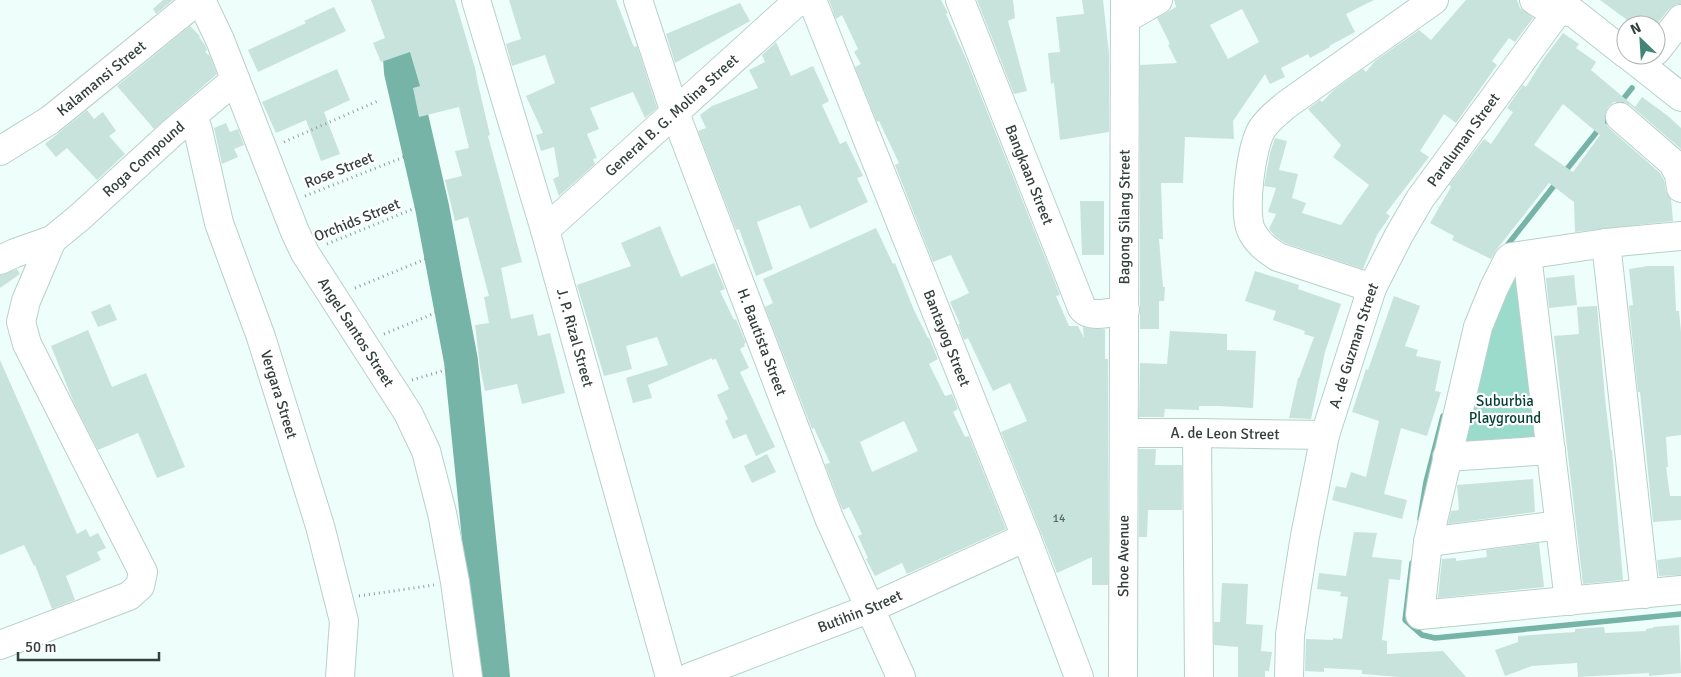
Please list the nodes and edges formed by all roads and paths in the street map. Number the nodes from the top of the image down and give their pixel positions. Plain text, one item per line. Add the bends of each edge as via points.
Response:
1 (200, 0) edge
2 (476, 0) edge
3 (638, 0) edge
4 (799, 0) edge
5 (812, 0) edge
6 (960, 0) edge
7 (1158, 0) edge
8 (1434, 0) edge
9 (1552, 3) edge
10 (1125, 10) edge
11 (1681, 19) edge
12 (1666, 33) edge
13 (1616, 40) edge
14 (1650, 65) edge
15 (235, 80) junction
16 (1681, 97) edge
17 (380, 100) dead end
18 (675, 113) junction
19 (193, 116) junction
20 (1620, 117) dead end
21 (0, 151) edge
22 (263, 152) junction
23 (404, 157) dead end
24 (1681, 188) edge
25 (284, 205) junction
26 (418, 208) dead end
27 (545, 230) junction
28 (1681, 236) edge
29 (52, 240) junction
30 (1606, 243) junction
31 (305, 253) junction
32 (1527, 255) junction
33 (428, 258) dead end
34 (0, 260) edge
35 (1372, 288) junction
36 (334, 297) junction
37 (1124, 310) junction
38 (440, 311) dead end
39 (362, 343) junction
40 (449, 369) dead end
41 (390, 386) junction
42 (1125, 433) junction
43 (1197, 433) junction
44 (1325, 435) junction
45 (1551, 450) junction
46 (1447, 457) junction
47 (1560, 525) junction
48 (1026, 537) junction
49 (1428, 542) junction
50 (455, 582) junction
51 (1681, 590) edge
52 (1645, 594) junction
53 (338, 599) junction
54 (1570, 601) junction
55 (871, 608) junction
56 (0, 645) edge
57 (340, 677) edge
58 (468, 677) edge
59 (670, 677) edge
60 (690, 677) edge
61 (901, 677) edge
62 (1079, 677) edge
63 (1123, 677) edge
64 (1199, 677) edge
65 (1289, 677) edge

1 - 15 street, Angel Santos Street
1 - 21 street, Kalamansi Street via 50,120
2 - 27 street, J. P. Rizal Street
3 - 18 street, H. Bautista Street
4 - 18 street, General B. G. Molina Street
5 - 48 street, Bantayog Street
6 - 37 street, Bangkaan Street via 1082,308 1092,314
7 - 10 street
8 - 35 street, A. de Guzman Street via 1276,114 1262,129 1252,155 1247,216 1257,240 1278,257
9 - 13 street
9 - 35 street, Paraluman Street via 1420,199
10 - 37 street, Bagong Silang Street
11 - 12 street
14 - 16 street
15 - 19 street, Roga Compound
15 - 22 street, Angel Santos Street
17 - 22 path
18 - 27 street, General B. G. Molina Street
18 - 55 street, H. Bautista Street via 829,518
19 - 29 street, Roga Compound
19 - 53 street, Vergara Street via 219,223 264,346 320,526
20 - 24 street via 1673,163
22 - 25 street, Angel Santos Street
23 - 25 path, Rose Street
25 - 31 street, Angel Santos Street
26 - 31 path, Orchids Street
27 - 59 street, J. P. Rizal Street
28 - 30 street
29 - 34 street
29 - 56 street via 26,301 21,322 27,344 143,572 140,586 129,596
30 - 32 street
30 - 52 street
31 - 36 street, Angel Santos Street
32 - 45 street
32 - 46 street via 1508,260 1478,327
33 - 36 path
35 - 44 street, A. de Guzman Street
36 - 39 street, Angel Santos Street
37 - 42 street, Bagong Silang Street
38 - 39 path
39 - 41 street, Angel Santos Street
40 - 41 path
41 - 50 street, Angel Santos Street via 426,451
42 - 43 street, A. de Leon Street
42 - 63 street, Shoe Avenue
43 - 44 street, A. de Leon Street
43 - 64 street
44 - 65 street, A. de Guzman Street via 1297,586 1290,635
45 - 46 street
45 - 47 street
46 - 49 street
47 - 49 street
47 - 54 street
48 - 55 street, Butihin Street
48 - 62 street, Bantayog Street
49 - 54 street via 1420,615
50 - 53 path
50 - 58 street, Angel Santos Street
51 - 52 street
52 - 54 street
53 - 57 street, Vergara Street via 344,621
55 - 60 street, Butihin Street
55 - 61 street, H. Bautista Street

